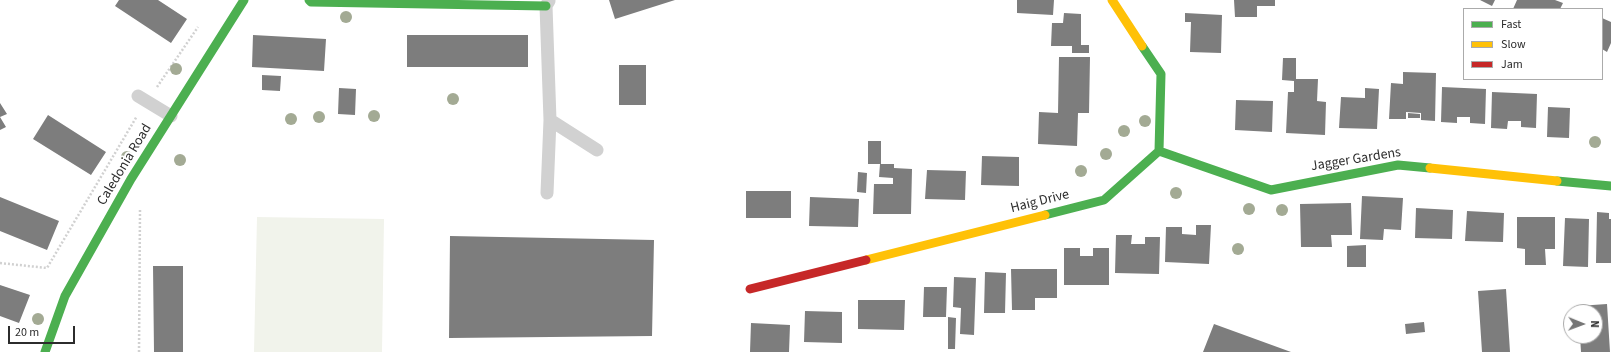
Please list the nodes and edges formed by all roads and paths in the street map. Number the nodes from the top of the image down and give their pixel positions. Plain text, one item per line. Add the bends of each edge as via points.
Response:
1 (244, 0) edge
2 (309, 0) edge
3 (1112, 0) edge
4 (548, 3) edge
5 (199, 26) dead end
6 (143, 99) junction
7 (171, 116) junction
8 (550, 120) junction
9 (597, 150) dead end
10 (1159, 151) junction
11 (1611, 186) edge
12 (547, 193) dead end
13 (140, 203) dead end
14 (0, 263) edge
15 (750, 289) dead end
16 (45, 352) edge
17 (139, 352) edge

1 - 7 street, Caledonia Road
2 - 4 street
3 - 10 street via 1161,74
4 - 8 lane
5 - 6 path
6 - 7 lane
6 - 14 path via 47,268
7 - 16 street, Caledonia Road via 131,179 65,296
8 - 9 lane
8 - 12 lane
10 - 11 street, Jagger Gardens via 1272,190 1398,165
10 - 15 street, Haig Drive via 1104,200
13 - 17 path

